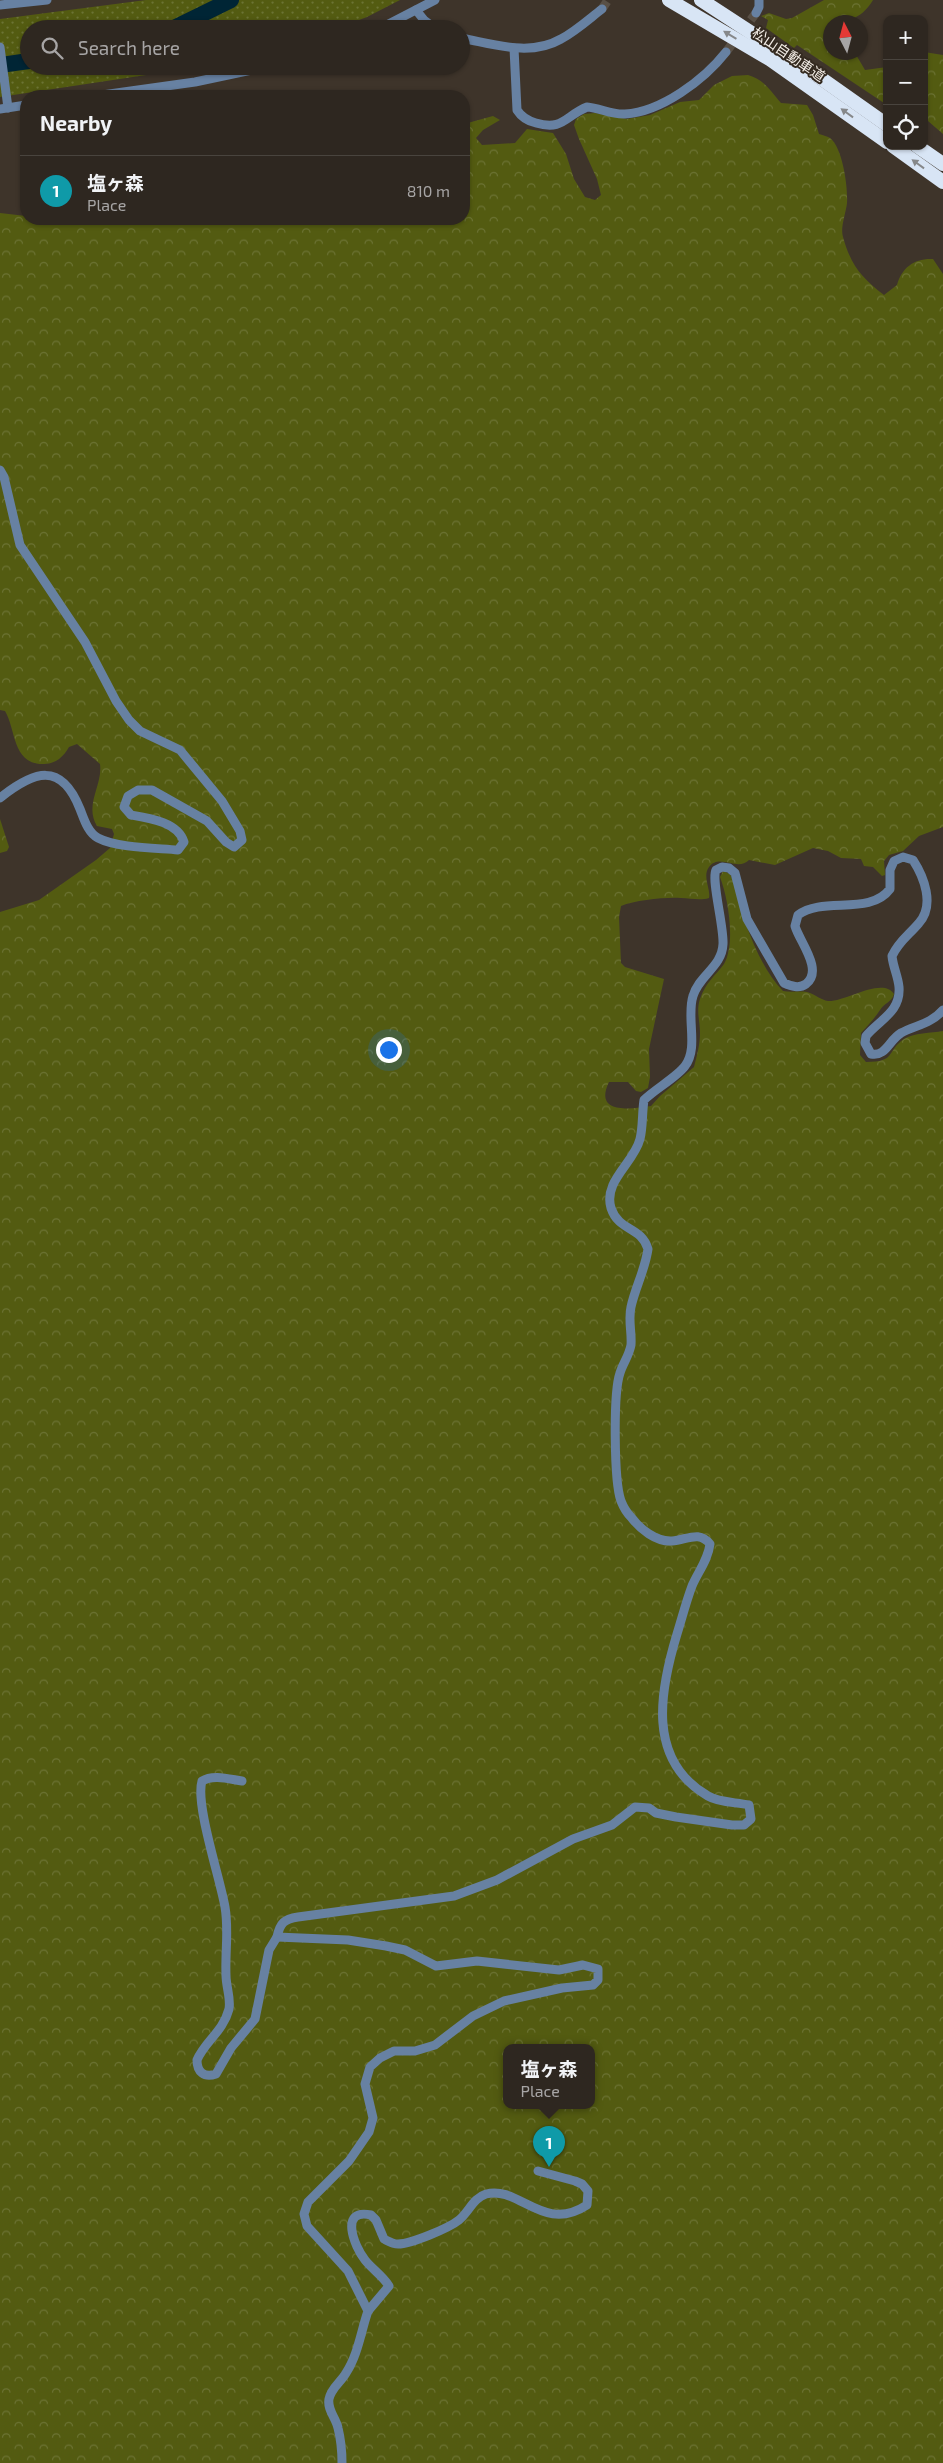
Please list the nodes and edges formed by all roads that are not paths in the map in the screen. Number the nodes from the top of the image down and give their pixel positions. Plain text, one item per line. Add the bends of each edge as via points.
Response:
1 (47, 0) edge
2 (435, 0) edge
3 (669, 0) edge
4 (701, 0) edge
5 (759, 0) edge
6 (0, 5) edge
7 (602, 9) tunnel mouth
8 (416, 10) junction
9 (756, 13) tunnel mouth
10 (397, 20) edge
11 (424, 20) edge
12 (470, 40) edge
13 (0, 47) edge
14 (514, 48) junction
15 (726, 52) tunnel mouth
16 (228, 75) edge
17 (138, 90) edge
18 (20, 105) edge
19 (5, 106) edge
20 (883, 122) edge
21 (883, 139) edge
22 (899, 150) edge
23 (923, 150) edge
24 (943, 164) edge
25 (943, 182) edge
26 (0, 470) edge
27 (0, 798) edge
28 (943, 1010) edge
29 (242, 1781) dead end
30 (277, 1937) junction
31 (538, 2171) dead end
32 (368, 2310) junction
33 (342, 2463) edge

1 - 6 street
2 - 8 street
21 -> 3 highway, 松山自動車道 via 771,60
4 - 20 highway, 松山自動車道 via 819,76
5 - 9 street
7 - 14 street via 560,40 537,48
8 - 10 street
8 - 11 street
12 - 14 street
13 - 19 street
14 - 15 street via 517,110 522,117 549,127 557,126 587,107 624,114 648,110 704,77
16 - 17 street
18 - 19 street
25 -> 22 highway
23 - 24 highway
26 - 27 street via 20,544 85,642 120,708 140,731 180,750 222,801 242,840 234,847 207,821 152,790 138,790 128,796 124,807 131,815 174,827 182,834 184,842 178,850 97,838 88,827 73,791 52,775 36,776
28 - 30 street via 929,1022 902,1033 883,1053 871,1054 868,1050 866,1036 889,1015 899,995 892,956 900,941 925,913 926,889 913,860 903,856 894,861 890,870 890,889 880,898 810,909 798,915 795,926 812,963 812,970 806,984 796,987 784,983 752,927 736,873 729,868 716,870 714,881 723,946 720,958 701,979 693,996 690,1056 685,1066 644,1100 640,1139 614,1183 609,1198 616,1220 641,1235 648,1249 630,1308 631,1346 620,1372 616,1395 621,1502 631,1517 656,1538 671,1541 700,1536 710,1544 692,1586 669,1660 662,1698 667,1748 676,1766 708,1796 749,1806 752,1814 748,1823 732,1826 635,1807 612,1825 573,1839 498,1880 454,1896 289,1919 280,1925
29 - 30 street via 206,1778 200,1786 203,1813 225,1907 230,2001 221,2029 197,2060 201,2073 216,2074 231,2048 255,2019 269,1950
30 - 32 street via 348,1940 386,1946 405,1950 436,1966 478,1961 559,1970 584,1965 598,1969 598,1980 593,1985 562,1988 504,2001 473,2016 435,2045 415,2051 394,2051 370,2067 365,2084 373,2118 369,2132 349,2160 308,2202 304,2214 307,2226 348,2271
31 - 32 street via 582,2184 588,2191 586,2205 580,2210 550,2213 532,2209 503,2193 489,2193 476,2199 457,2221 398,2244 384,2239 371,2215 360,2214 354,2218 356,2246 389,2286
32 - 33 street via 353,2359 329,2398 329,2406 338,2425

